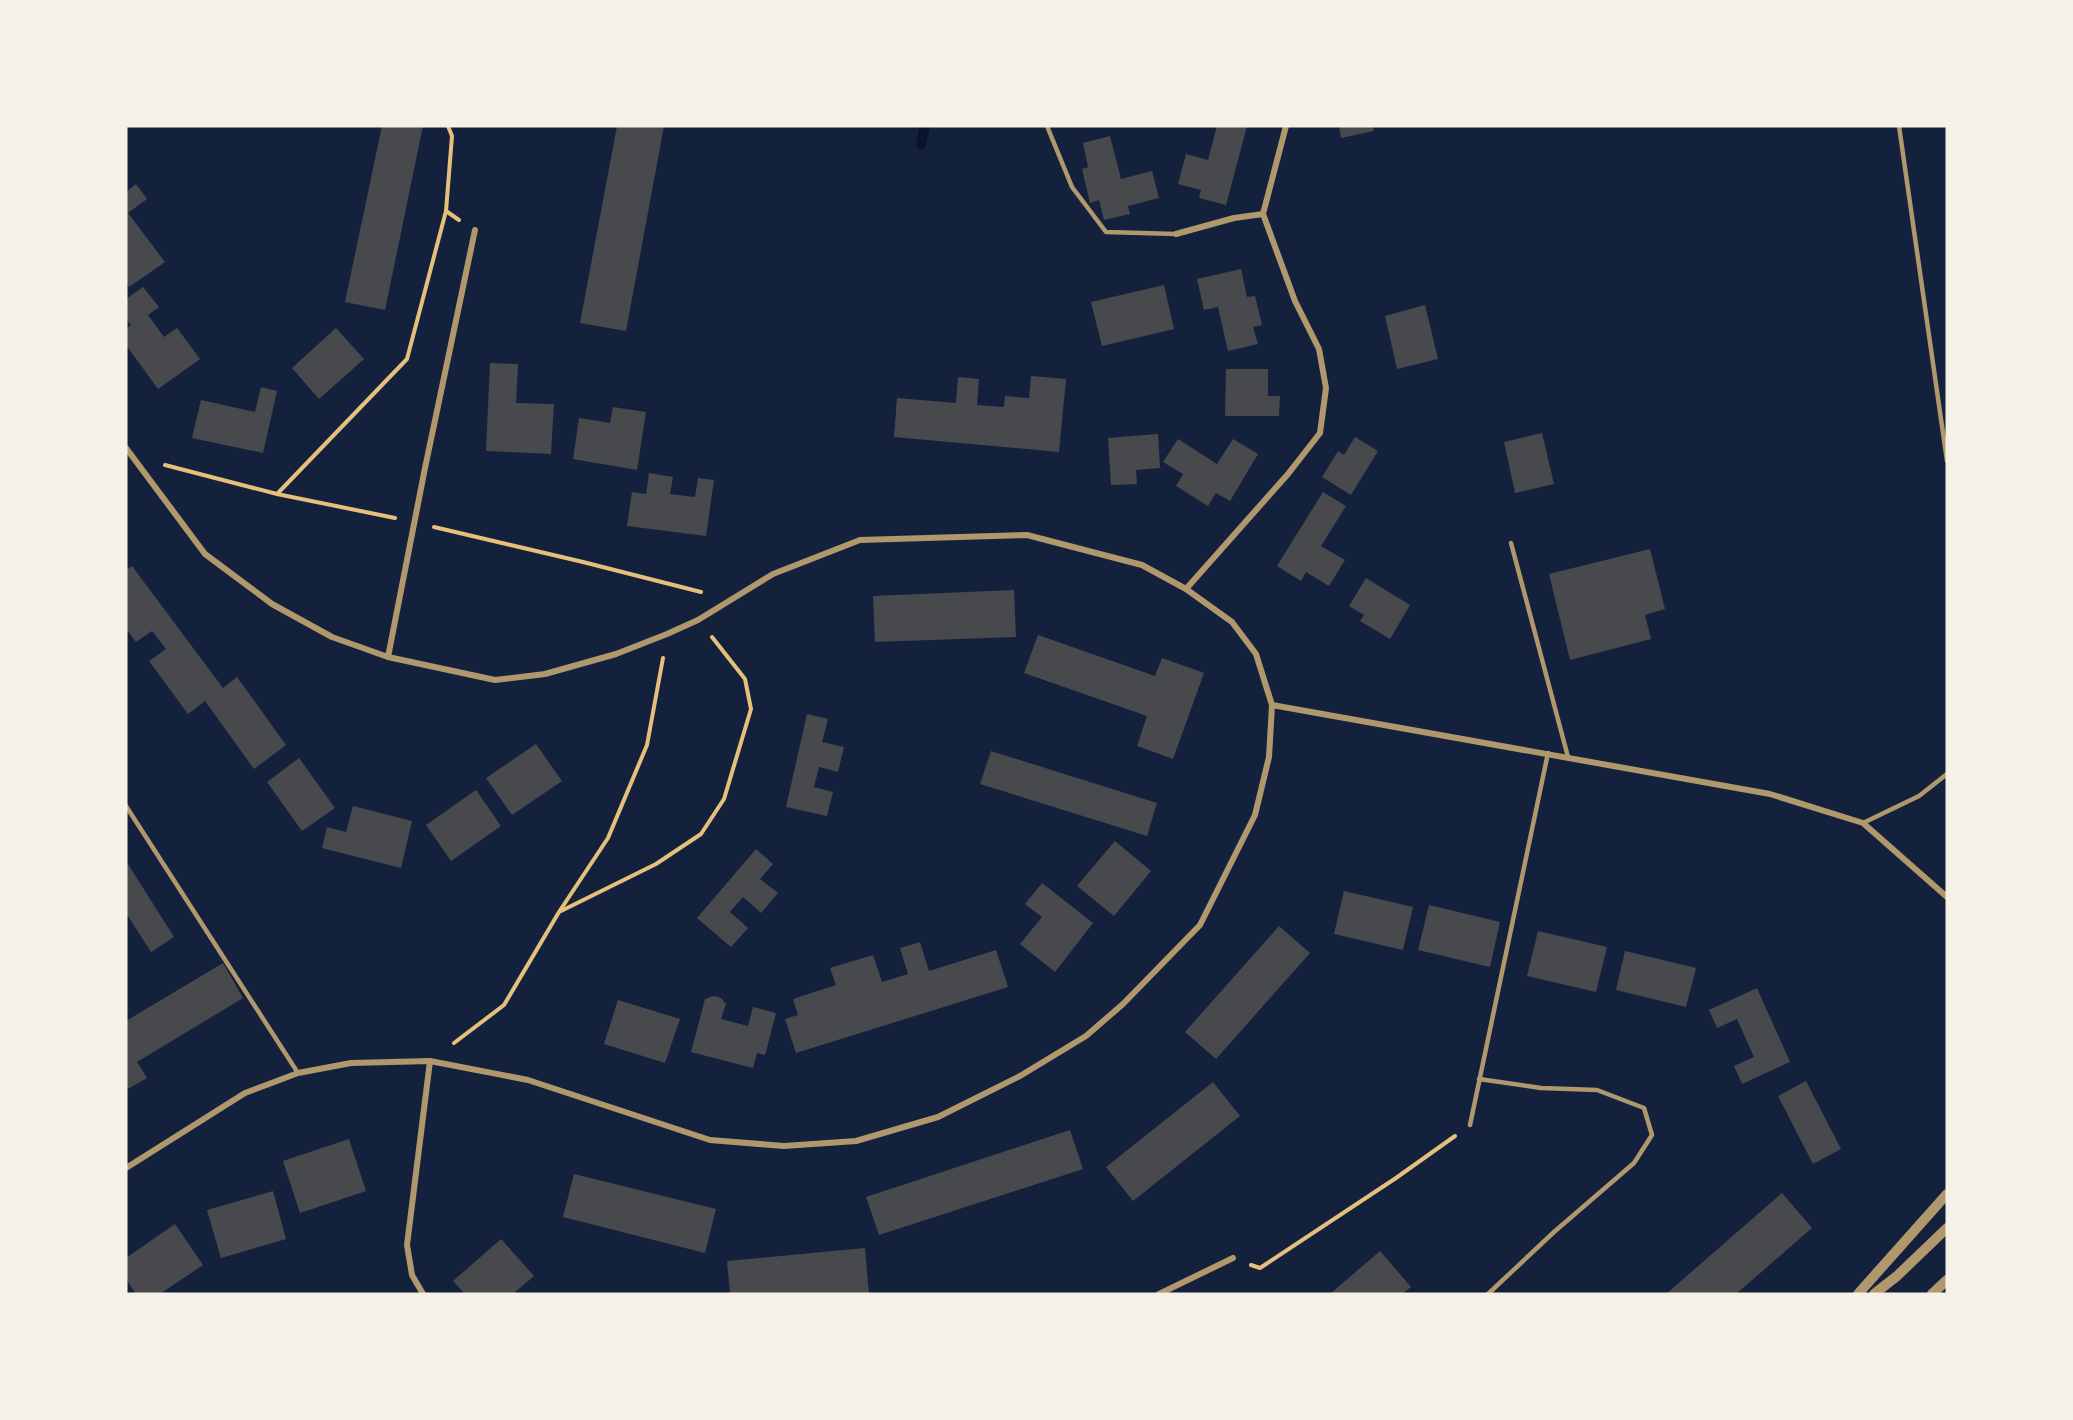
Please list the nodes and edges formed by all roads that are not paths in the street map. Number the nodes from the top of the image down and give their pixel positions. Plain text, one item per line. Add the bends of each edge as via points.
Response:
1 (1047, 126) edge
2 (1286, 126) edge
3 (1899, 126) edge
4 (1263, 214) junction
5 (475, 230) dead end
6 (1176, 234) joint
7 (126, 448) edge
8 (1947, 461) edge
9 (1511, 543) dead end
10 (1186, 589) junction
11 (388, 657) junction
12 (1272, 705) junction
13 (1548, 753) junction
14 (1568, 757) junction
15 (1947, 774) edge
16 (126, 806) edge
17 (1863, 823) junction
18 (1947, 897) edge
19 (430, 1061) junction
20 (298, 1072) junction
21 (1479, 1079) junction
22 (1470, 1125) road end
23 (126, 1168) edge
24 (1947, 1194) edge
25 (1947, 1228) edge
26 (1233, 1257) road end
27 (1947, 1280) edge
28 (423, 1294) edge
29 (1159, 1294) edge
30 (1488, 1294) edge
31 (1858, 1294) edge
32 (1874, 1294) edge
33 (1932, 1294) edge

1 - 6 lane via 1072,187 1106,232
2 - 4 street
3 - 8 lane
4 - 6 street
4 - 10 street via 1295,301 1319,349 1326,388 1320,433
5 - 11 street
7 - 11 street via 206,554 272,604 332,637
9 - 14 lane
10 - 11 street via 1142,565 1027,535 860,540 773,574 698,620 667,634 616,654 545,674 495,680
10 - 12 street via 1232,622 1257,654
12 - 13 street
12 - 19 street via 1269,757 1255,815 1200,926 1086,1036 1020,1076 938,1117 856,1141 784,1146 710,1140 528,1080
13 - 14 street
13 - 21 lane
14 - 17 street via 1770,794
15 - 17 lane via 1919,796
16 - 20 lane
17 - 18 street
19 - 20 street via 351,1063
19 - 28 street via 407,1245 412,1275
20 - 23 street via 245,1093
21 - 22 lane
21 - 30 lane via 1541,1088 1597,1090 1644,1108 1652,1135 1634,1163
24 - 31 street
25 - 32 street
26 - 29 street
27 - 33 street

